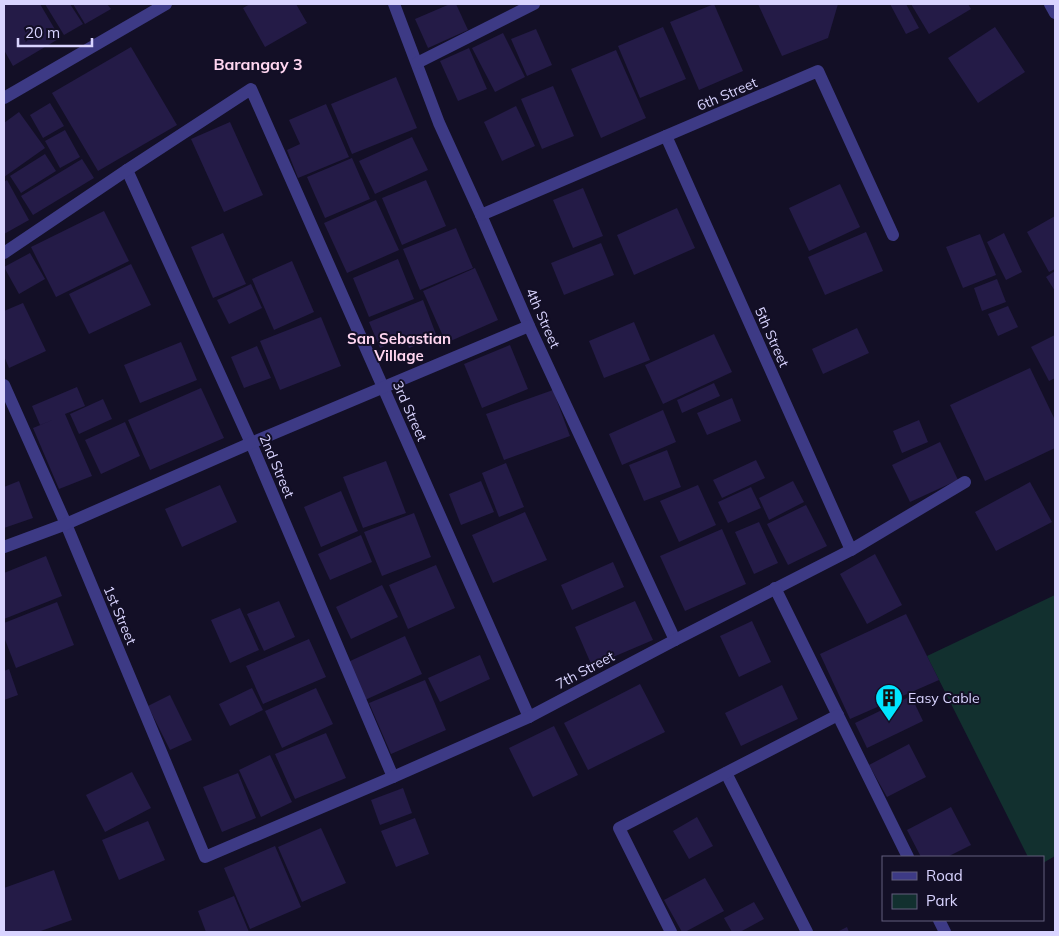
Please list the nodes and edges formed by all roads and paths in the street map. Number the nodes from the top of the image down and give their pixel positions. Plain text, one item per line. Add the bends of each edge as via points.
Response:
1 (166, 4) edge
2 (394, 4) edge
3 (534, 4) edge
4 (1050, 4) edge
5 (1055, 13) edge
6 (417, 63) junction
7 (4, 98) edge
8 (666, 136) junction
9 (127, 170) junction
10 (481, 215) junction
11 (893, 235) dead end
12 (4, 253) edge
13 (529, 326) junction
14 (4, 385) edge
15 (384, 388) junction
16 (251, 443) junction
17 (965, 482) dead end
18 (66, 524) junction
19 (4, 547) edge
20 (850, 550) junction
21 (775, 588) junction
22 (675, 640) junction
23 (838, 715) junction
24 (529, 717) junction
25 (726, 773) junction
26 (392, 777) junction
27 (908, 856) edge
28 (205, 857) joint
29 (671, 932) edge
30 (807, 932) edge

1 - 7 street
2 - 6 street, 4th Street
3 - 6 street
4 - 5 street
6 - 10 street, 4th Street via 439,123
8 - 10 street, 6th Street
8 - 11 street, 6th Street via 818,70
8 - 20 street, 5th Street
9 - 12 street
9 - 15 street, 3rd Street via 251,89
9 - 16 street, 2nd Street
10 - 13 street, 4th Street
13 - 15 street
13 - 22 street, 4th Street
14 - 18 street, 1st Street
15 - 16 street
15 - 24 street, 3rd Street
16 - 18 street
16 - 26 street, 2nd Street
17 - 20 street, 7th Street
18 - 19 street
18 - 28 street, 1st Street
20 - 21 street, 7th Street
21 - 22 street, 7th Street
21 - 23 street
22 - 24 street, 7th Street
23 - 25 street
23 - 27 street
24 - 26 street, 7th Street
25 - 29 street via 619,828
25 - 30 street
26 - 28 street, 7th Street

